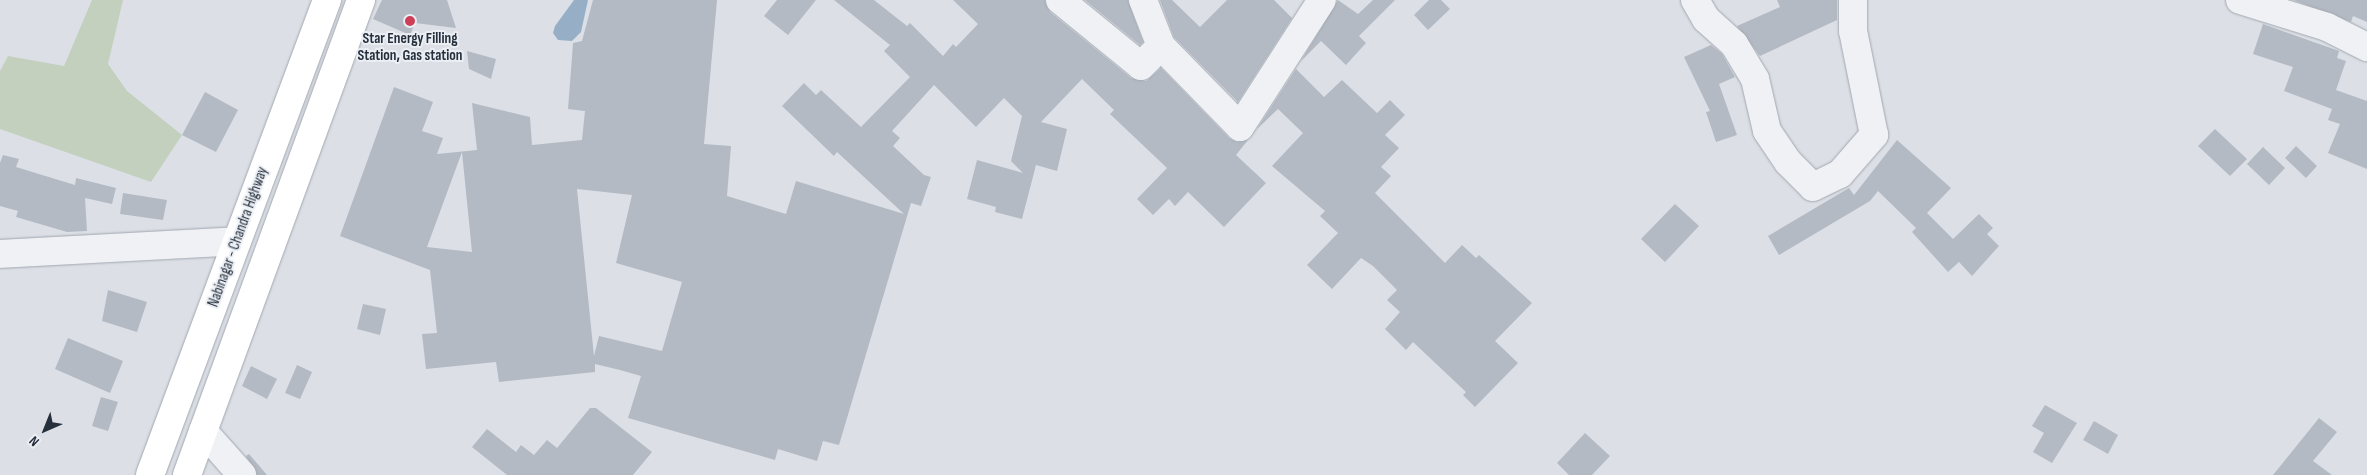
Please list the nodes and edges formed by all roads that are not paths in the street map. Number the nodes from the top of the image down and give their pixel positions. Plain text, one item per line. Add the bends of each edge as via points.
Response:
1 (326, 0) edge
2 (361, 0) edge
3 (1060, 0) edge
4 (1143, 0) edge
5 (1322, 0) edge
6 (1695, 0) edge
7 (1853, 0) edge
8 (2240, 0) edge
9 (1161, 46) junction
10 (2367, 48) edge
11 (237, 241) junction
12 (0, 254) edge
13 (203, 431) junction
14 (150, 475) edge
15 (187, 475) edge
16 (242, 475) edge

1 - 11 highway, Nabinagar - Chandra Highway
2 - 13 highway
3 - 9 street via 1141,66
4 - 9 street
5 - 9 street via 1240,127
6 - 7 street via 1706,19 1734,44 1755,79 1766,132 1788,162 1813,187 1840,174 1874,135 1853,31
8 - 10 street via 2327,27
11 - 12 street
11 - 14 highway, Nabinagar - Chandra Highway
13 - 15 highway
13 - 16 street

